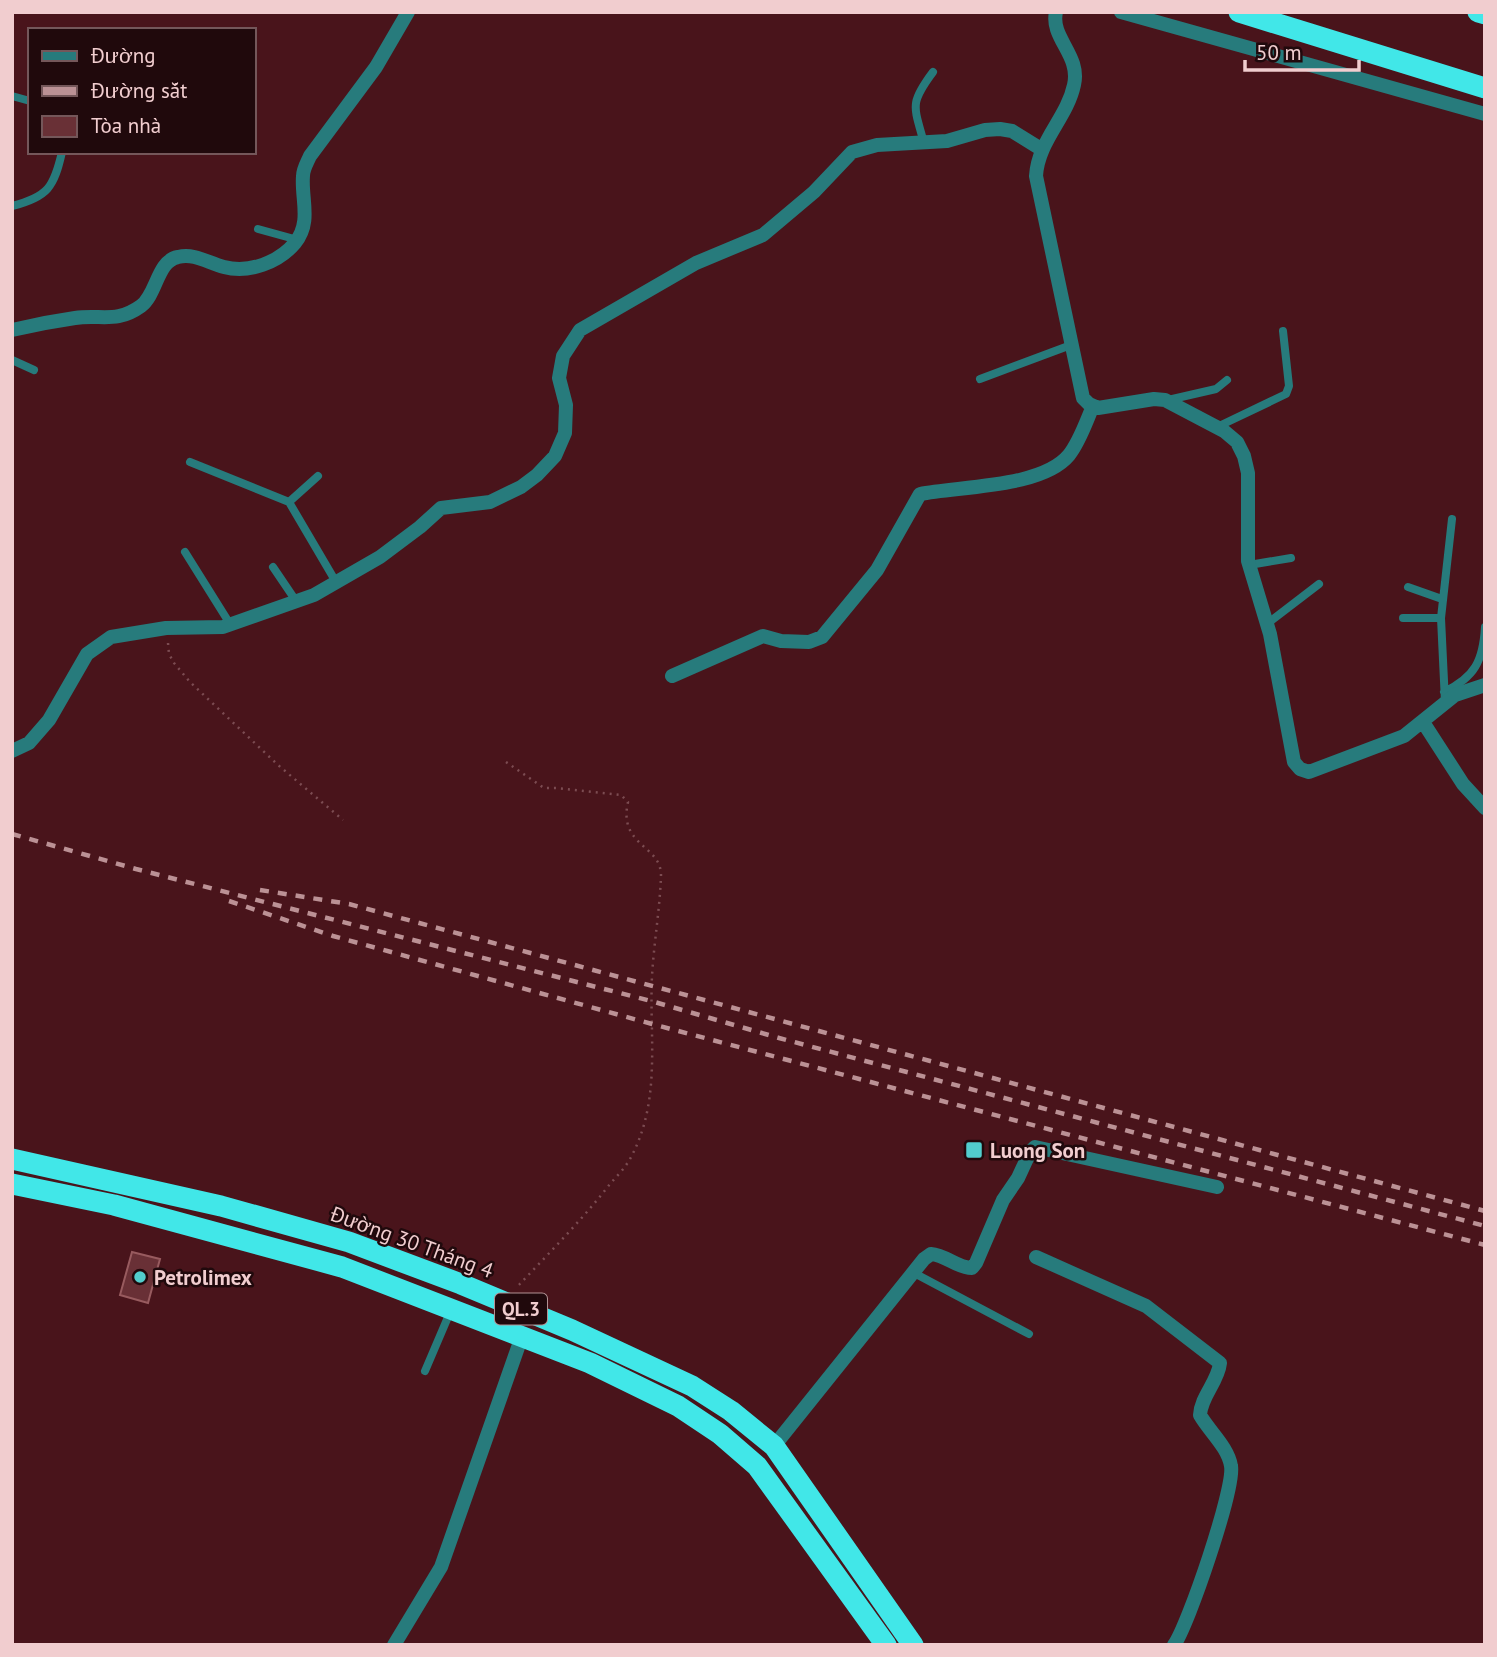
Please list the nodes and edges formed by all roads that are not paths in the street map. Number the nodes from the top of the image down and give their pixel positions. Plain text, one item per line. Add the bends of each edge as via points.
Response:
1 (408, 12) edge
2 (1056, 12) edge
3 (1121, 12) edge
4 (1239, 12) edge
5 (1478, 12) edge
6 (1485, 14) edge
7 (933, 72) dead end
8 (1485, 88) edge
9 (1485, 114) edge
10 (924, 143) junction
11 (1041, 149) junction
12 (62, 154) edge
13 (12, 206) edge
14 (258, 229) dead end
15 (298, 240) junction
16 (12, 330) edge
17 (1283, 331) dead end
18 (1071, 345) junction
19 (12, 360) edge
20 (34, 370) dead end
21 (979, 379) dead end
22 (1227, 380) dead end
23 (1165, 400) junction
24 (1093, 406) junction
25 (1217, 427) junction
26 (190, 461) dead end
27 (318, 477) dead end
28 (289, 502) junction
29 (1452, 519) dead end
30 (185, 552) dead end
31 (1291, 558) dead end
32 (1249, 565) junction
33 (273, 567) dead end
34 (336, 582) junction
35 (1319, 584) dead end
36 (1408, 587) dead end
37 (1442, 599) junction
38 (296, 601) junction
39 (1403, 618) dead end
40 (1441, 618) junction
41 (1268, 623) junction
42 (230, 624) junction
43 (1485, 627) edge
44 (672, 676) dead end
45 (1485, 685) edge
46 (1444, 697) junction
47 (1423, 722) junction
48 (12, 751) edge
49 (1485, 808) edge
50 (12, 1159) edge
51 (119, 1182) junction
52 (12, 1184) edge
53 (1217, 1187) dead end
54 (114, 1205) junction
55 (1036, 1257) dead end
56 (914, 1273) junction
57 (452, 1310) junction
58 (1029, 1334) dead end
59 (522, 1336) junction
60 (425, 1371) dead end
61 (774, 1446) junction
62 (757, 1466) junction
63 (394, 1645) edge
64 (886, 1645) edge
65 (913, 1645) edge
66 (1174, 1645) edge

1 - 15 street via 376,67 310,156 303,172 305,219
2 - 11 street via 1055,27 1074,62 1075,83
3 - 9 street
4 - 8 highway
5 - 6 highway
7 - 10 lane via 915,99
10 - 11 street via 1000,128
10 - 34 street via 877,145 852,152 814,192 762,235 696,263 580,330 563,356 559,378 566,405 565,433 555,456 537,475 490,502 441,508 380,557
11 - 18 street via 1036,176
12 - 13 lane via 47,192
14 - 15 lane
15 - 16 street via 284,255 244,270 195,256 176,257 166,263 145,304 128,314 79,317
17 - 25 lane via 1286,394
18 - 21 lane
18 - 24 street via 1083,398
19 - 20 lane
22 - 23 lane via 1216,389
23 - 24 street
23 - 25 street
24 - 44 street via 1068,457 1054,467 1008,483 919,494 877,570 822,636 809,642 763,636
25 - 32 street via 1237,442 1248,473
26 - 28 lane
27 - 28 lane
28 - 34 lane
29 - 37 lane
30 - 42 lane
31 - 32 lane
32 - 41 street
33 - 38 lane
34 - 38 street
35 - 41 lane
36 - 37 lane
37 - 40 lane
38 - 42 street
39 - 40 lane
40 - 46 lane
41 - 47 street via 1294,762 1300,769 1309,772 1405,736
42 - 48 street via 111,637 87,654 49,720 29,743
43 - 46 lane via 1475,668
45 - 46 street
46 - 47 street
47 - 49 street via 1463,784
50 - 51 highway, Đường 30 Tháng 4 / QL.3
51 - 54 highway
51 - 61 highway, Đường 30 Tháng 4 / QL.3 via 349,1242 503,1302 692,1386
52 - 54 highway, QL.3
53 - 56 street via 1035,1147 1003,1200 972,1268 931,1254
54 - 57 highway, QL.3 via 342,1268
55 - 66 street via 1146,1306 1220,1363 1200,1415 1231,1465 1228,1495 1190,1611
56 - 58 lane
56 - 61 street
57 - 59 highway, QL.3
57 - 60 lane
59 - 62 highway, QL.3 via 678,1406
59 - 63 street via 441,1567
61 - 62 highway
61 - 65 highway, Đường 30 Tháng 4 / QL.3
62 - 64 highway, QL.3

